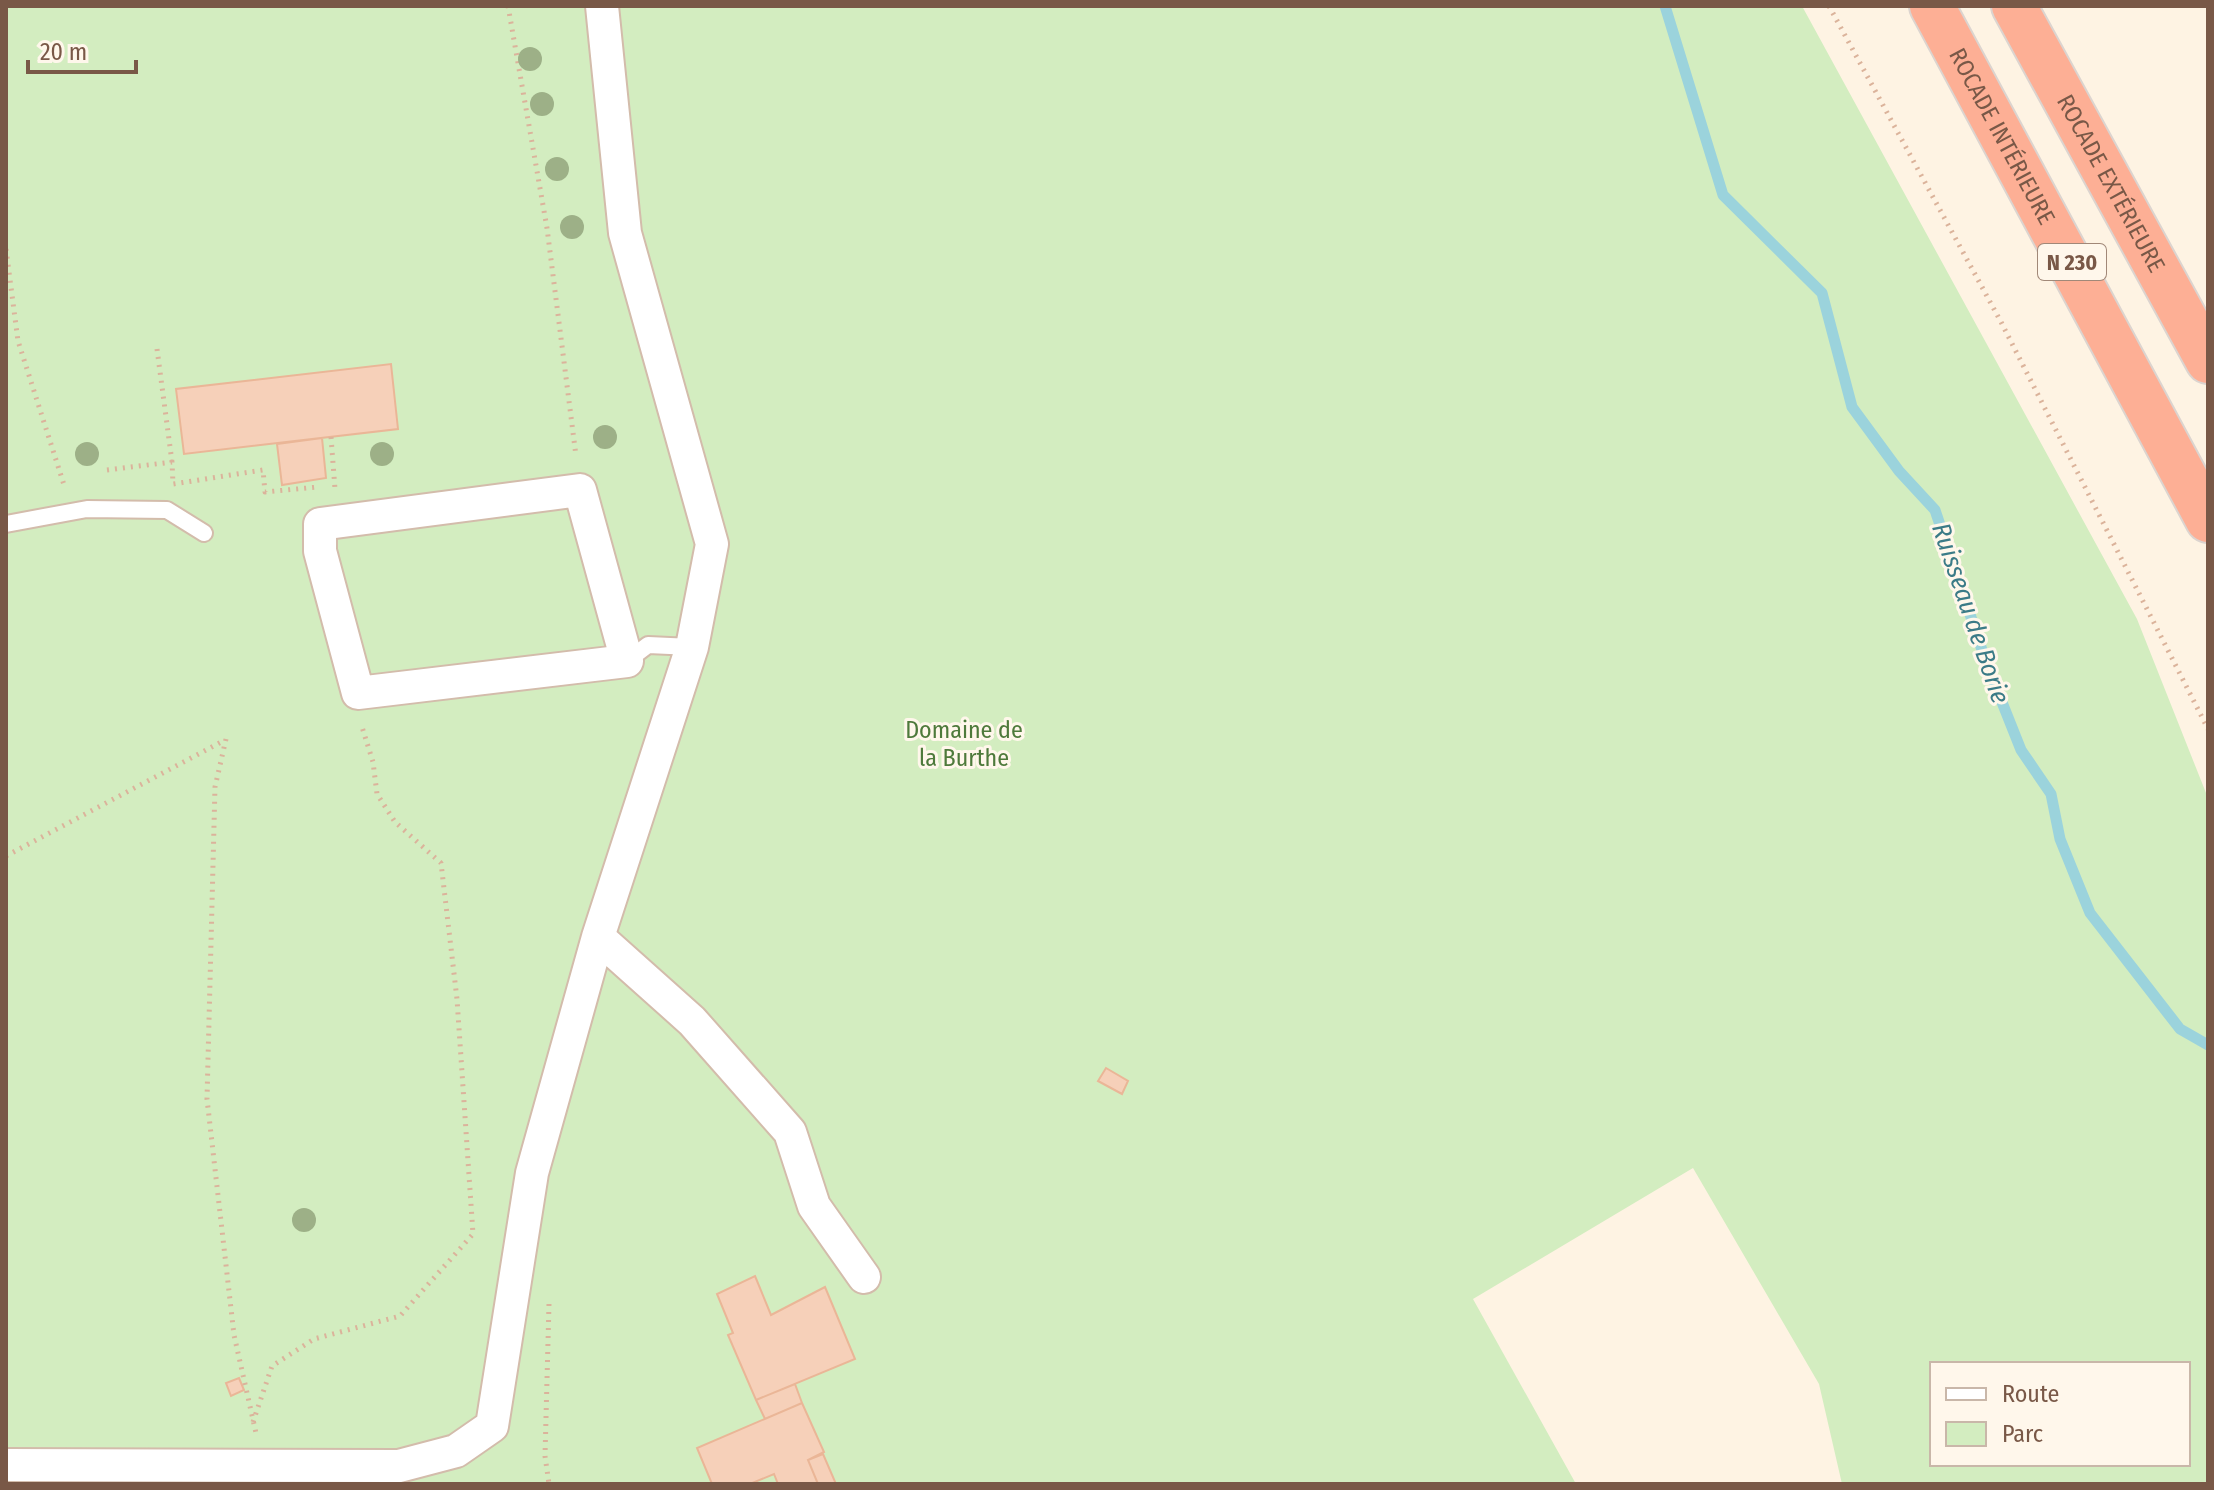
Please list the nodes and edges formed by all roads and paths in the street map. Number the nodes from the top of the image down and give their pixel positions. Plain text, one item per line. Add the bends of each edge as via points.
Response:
1 (508, 6) edge
2 (602, 6) edge
3 (1829, 6) edge
4 (1932, 6) edge
5 (2014, 6) edge
6 (6, 249) edge
7 (157, 349) dead end
8 (2208, 361) edge
9 (331, 437) dead end
10 (172, 462) junction
11 (107, 470) dead end
12 (335, 485) junction
13 (580, 490) junction
14 (336, 499) dead end
15 (72, 512) junction
16 (2208, 520) edge
17 (6, 524) edge
18 (204, 533) dead end
19 (692, 647) junction
20 (627, 661) junction
21 (362, 727) dead end
22 (2208, 729) edge
23 (6, 856) edge
24 (598, 937) junction
25 (864, 1277) dead end
26 (253, 1422) junction
27 (6, 1465) edge
28 (264, 1466) junction

1 - 13 path via 547,228
2 - 19 street via 625,233 712,544
3 - 22 path via 2001,322
4 - 16 highway, ROCADE INTÉRIEURE / N 230
5 - 8 highway, ROCADE EXTÉRIEURE / N 230
6 - 15 path via 18,341
7 - 10 path
9 - 12 path
10 - 11 path
10 - 12 path via 173,484 263,470 265,492
12 - 14 path
13 - 20 street
13 - 20 street via 320,524 320,551 358,693
15 - 17 lane
15 - 18 lane via 167,510
19 - 20 lane via 648,645
19 - 24 street
21 - 26 path via 377,794 395,822 441,863 457,999 473,1234 400,1316 314,1339 272,1366
23 - 26 path via 226,739 215,787 207,1099 234,1335
24 - 25 street via 692,1021 790,1132 814,1206
24 - 28 street via 532,1173 492,1426 456,1451 399,1466
26 - 28 path
27 - 28 street

